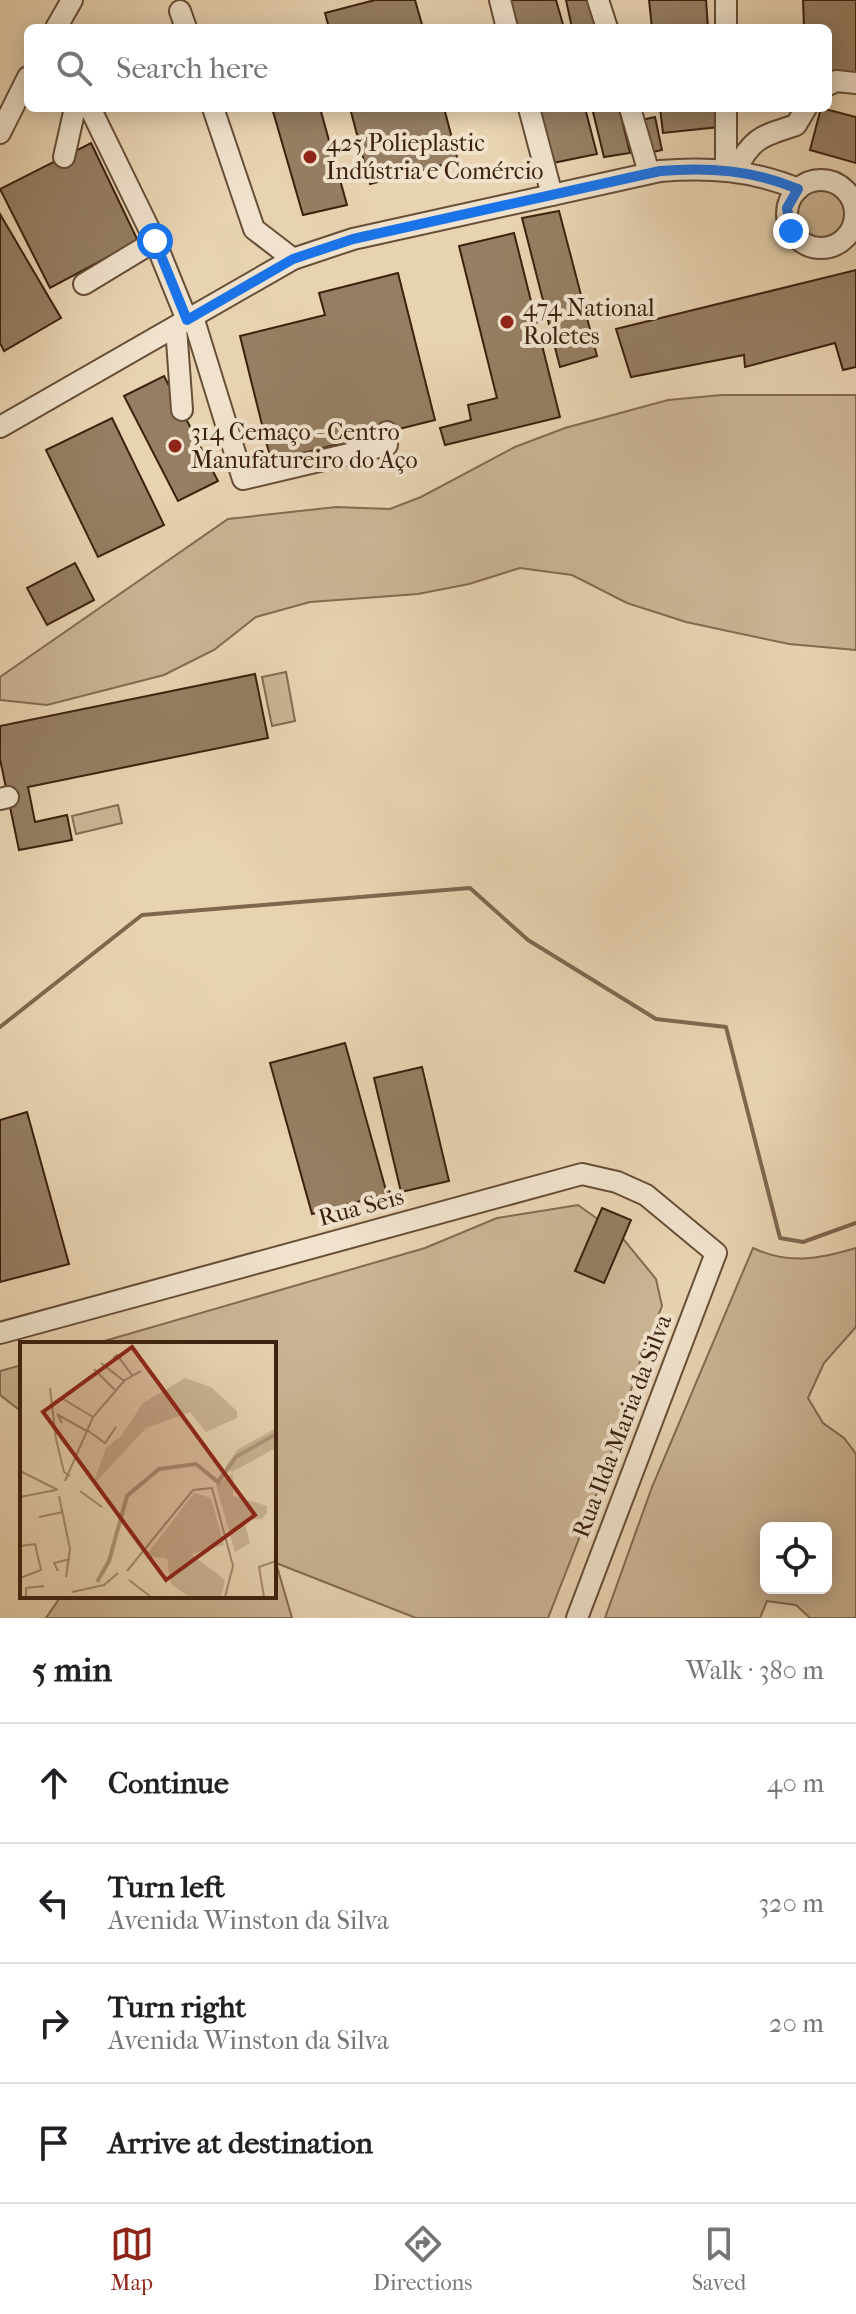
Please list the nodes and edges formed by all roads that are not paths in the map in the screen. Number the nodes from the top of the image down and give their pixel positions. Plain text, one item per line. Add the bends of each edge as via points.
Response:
1 (72, 0) edge
2 (500, 0) edge
3 (598, 0) edge
4 (726, 0) edge
5 (58, 24) edge
6 (506, 24) edge
7 (606, 24) edge
8 (726, 24) edge
9 (832, 83) edge
10 (856, 83) edge
11 (24, 85) edge
12 (74, 112) edge
13 (92, 112) edge
14 (214, 112) edge
15 (530, 112) edge
16 (631, 112) edge
17 (726, 112) edge
18 (804, 112) edge
19 (0, 133) edge
20 (64, 157) dead end
21 (730, 171) junction
22 (649, 173) junction
23 (798, 189) dead end
24 (552, 195) junction
25 (155, 241) junction
26 (293, 259) junction
27 (84, 284) dead end
28 (185, 321) junction
29 (182, 410) dead end
30 (0, 427) edge
31 (387, 432) dead end
32 (716, 1253) joint
33 (0, 1333) edge
34 (577, 1618) edge

1 - 5 street
2 - 6 street
3 - 7 street
4 - 8 street
9 - 10 street
11 - 19 street
12 - 20 street
13 - 25 street
14 - 26 street via 254,229
15 - 24 street
16 - 22 street
17 - 21 street
18 - 21 street via 796,125 761,136
21 - 22 street
21 - 23 street
22 - 24 street
24 - 26 street via 353,239
25 - 27 street
25 - 28 street
26 - 28 street
28 - 29 street
28 - 30 street
28 - 31 street via 243,479 387,445
32 - 33 street, Rua Seis via 646,1195 582,1174
32 - 34 street, Rua Ilda Maria da Silva

